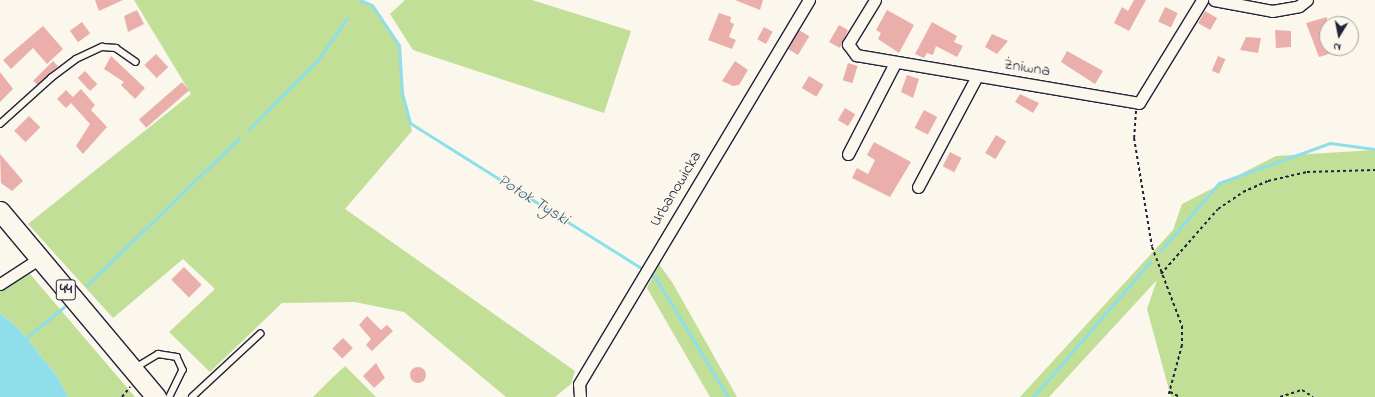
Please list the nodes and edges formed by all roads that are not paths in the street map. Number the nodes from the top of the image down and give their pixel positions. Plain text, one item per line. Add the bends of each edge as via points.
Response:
1 (808, 0) edge
2 (875, 0) edge
3 (1202, 0) edge
4 (1214, 0) edge
5 (1307, 0) edge
6 (136, 62) dead end
7 (895, 63) junction
8 (976, 76) junction
9 (0, 124) edge
10 (848, 154) dead end
11 (918, 188) dead end
12 (0, 210) edge
13 (40, 258) junction
14 (0, 284) edge
15 (260, 334) dead end
16 (133, 369) junction
17 (156, 397) edge
18 (170, 397) edge
19 (192, 397) edge
20 (580, 397) edge

1 - 20 street, Urbanowicka via 579,384
2 - 7 street, Żniwna via 848,44 856,55
3 - 8 street, Żniwna via 1139,103
4 - 5 street via 1272,11 1299,6
6 - 9 lane via 116,48 102,47 76,59
7 - 8 street, Żniwna
7 - 10 street
8 - 11 street
12 - 13 highway, 44
13 - 14 street
13 - 16 highway, 44
15 - 19 lane
16 - 17 highway, 44
16 - 18 lane via 158,354 177,357 183,370

